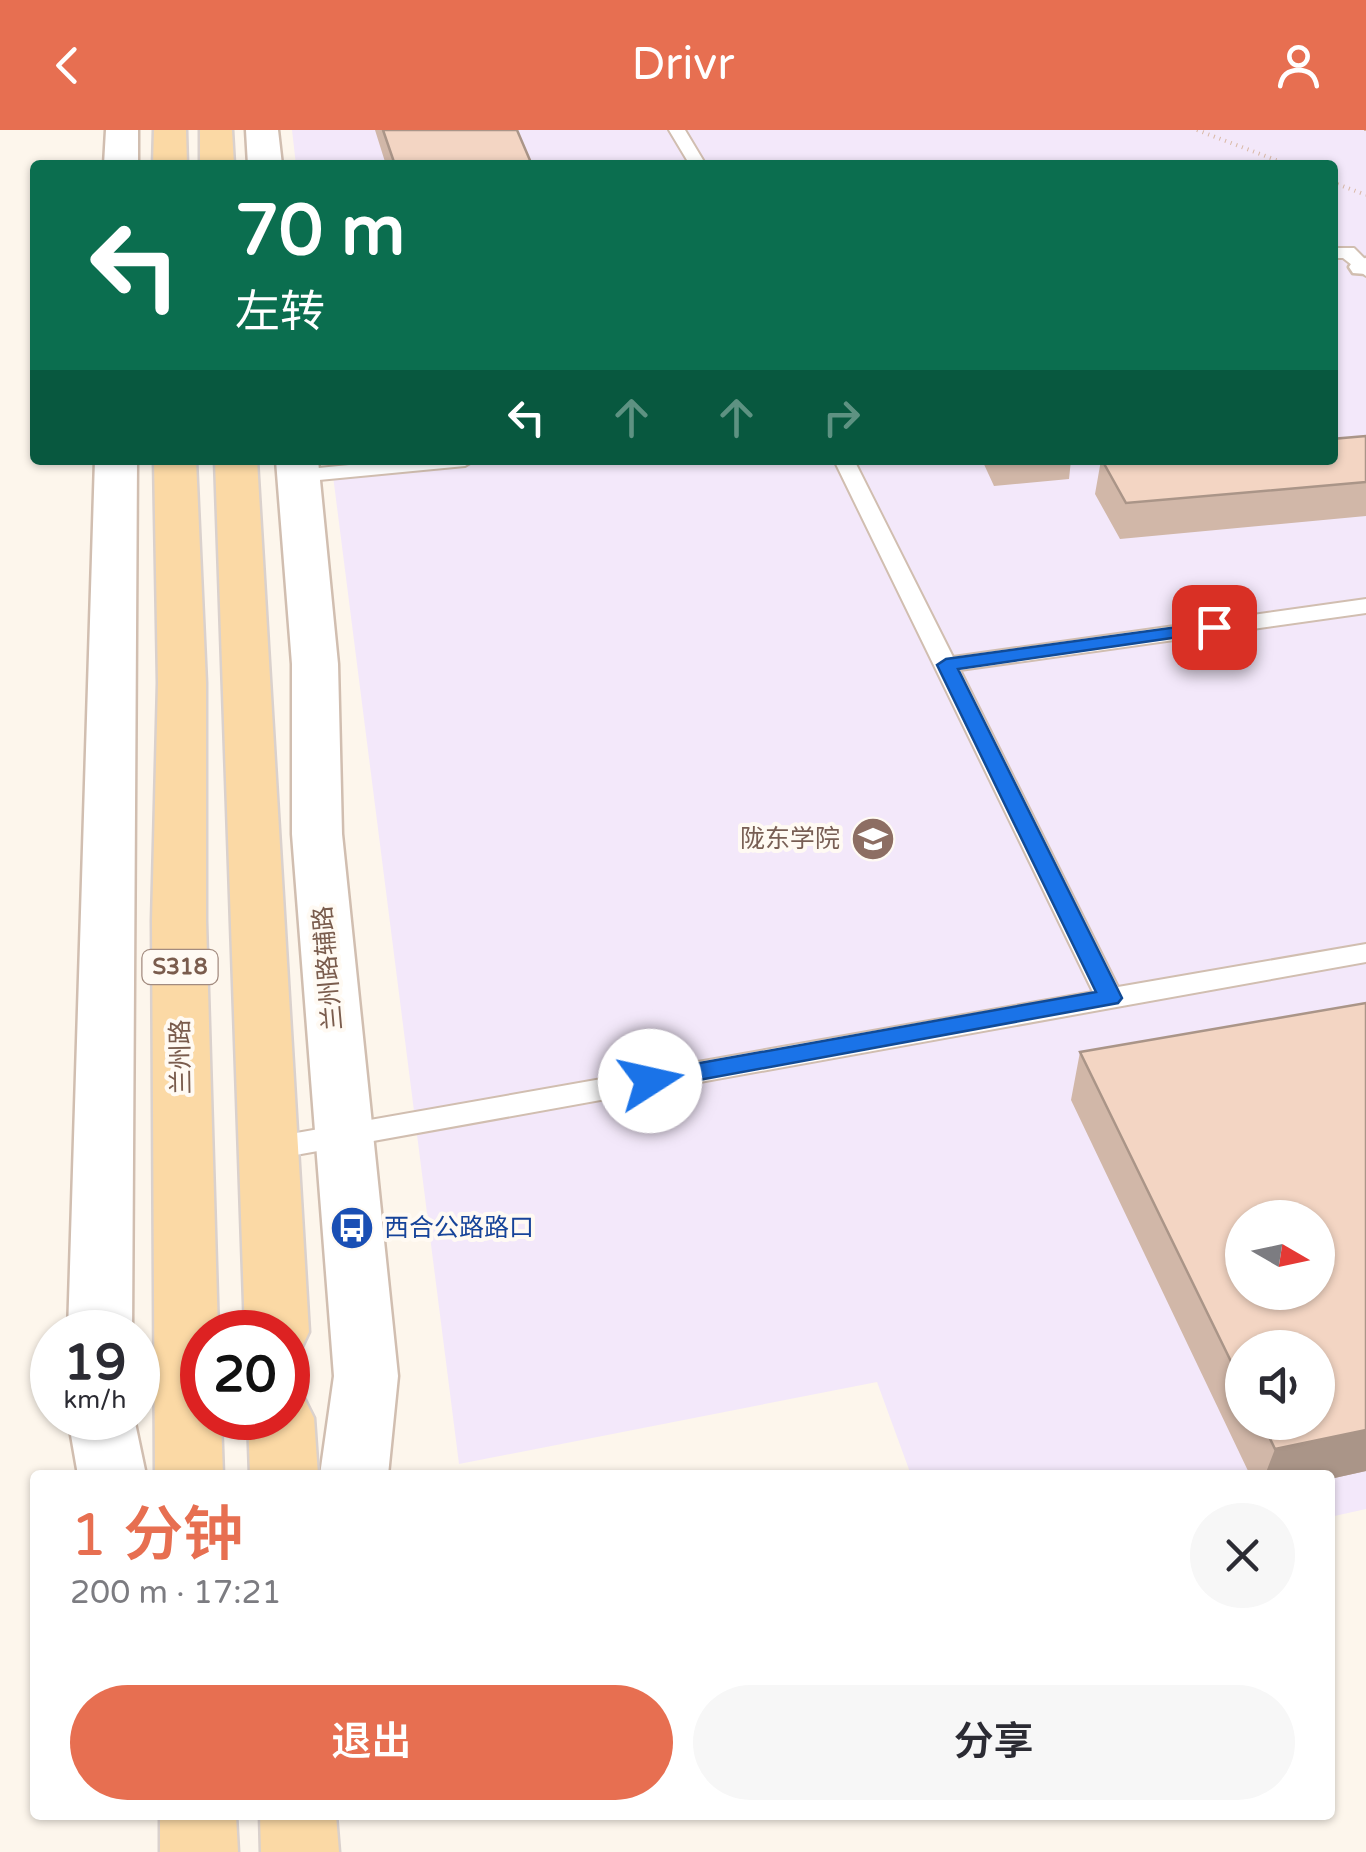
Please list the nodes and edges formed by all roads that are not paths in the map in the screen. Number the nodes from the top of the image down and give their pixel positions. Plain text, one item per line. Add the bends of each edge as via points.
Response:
1 (122, 130) edge
2 (170, 130) edge
3 (216, 130) edge
4 (262, 130) edge
5 (677, 130) edge
6 (121, 160) edge
7 (170, 160) edge
8 (218, 160) edge
9 (265, 160) edge
10 (695, 160) edge
11 (1338, 253) edge
12 (1365, 268) edge
13 (116, 465) edge
14 (175, 465) edge
15 (361, 465) edge
16 (846, 465) edge
17 (298, 468) edge
18 (237, 472) edge
19 (1366, 606) edge
20 (946, 665) junction
21 (1366, 953) edge
22 (1110, 998) junction
23 (343, 1136) junction
24 (268, 1149) junction
25 (100, 1310) edge
26 (276, 1310) edge
27 (105, 1440) edge
28 (282, 1440) edge
29 (111, 1470) edge
30 (189, 1470) edge
31 (284, 1470) edge
32 (355, 1470) edge
33 (179, 1820) edge
34 (198, 1820) edge
35 (298, 1820) edge
36 (314, 1820) edge
37 (186, 1852) edge
38 (199, 1852) edge
39 (300, 1852) edge
40 (310, 1852) edge

1 - 6 street
2 - 7 main road
3 - 8 main road
4 - 9 street
5 - 10 lane
11 - 12 lane via 1348,252
13 - 25 street via 117,696
14 - 30 main road, 兰州路 / S318
15 - 17 lane
16 - 20 lane
17 - 18 street
17 - 23 street, 兰州路辅路 via 315,664 317,834
18 - 24 main road
19 - 20 lane
20 - 22 lane
21 - 22 lane
22 - 23 lane
23 - 24 lane
23 - 32 street, 兰州路辅路 via 366,1376
24 - 26 main road
27 - 29 street
28 - 31 main road
33 - 37 street
34 - 38 main road
35 - 39 main road
36 - 40 street

